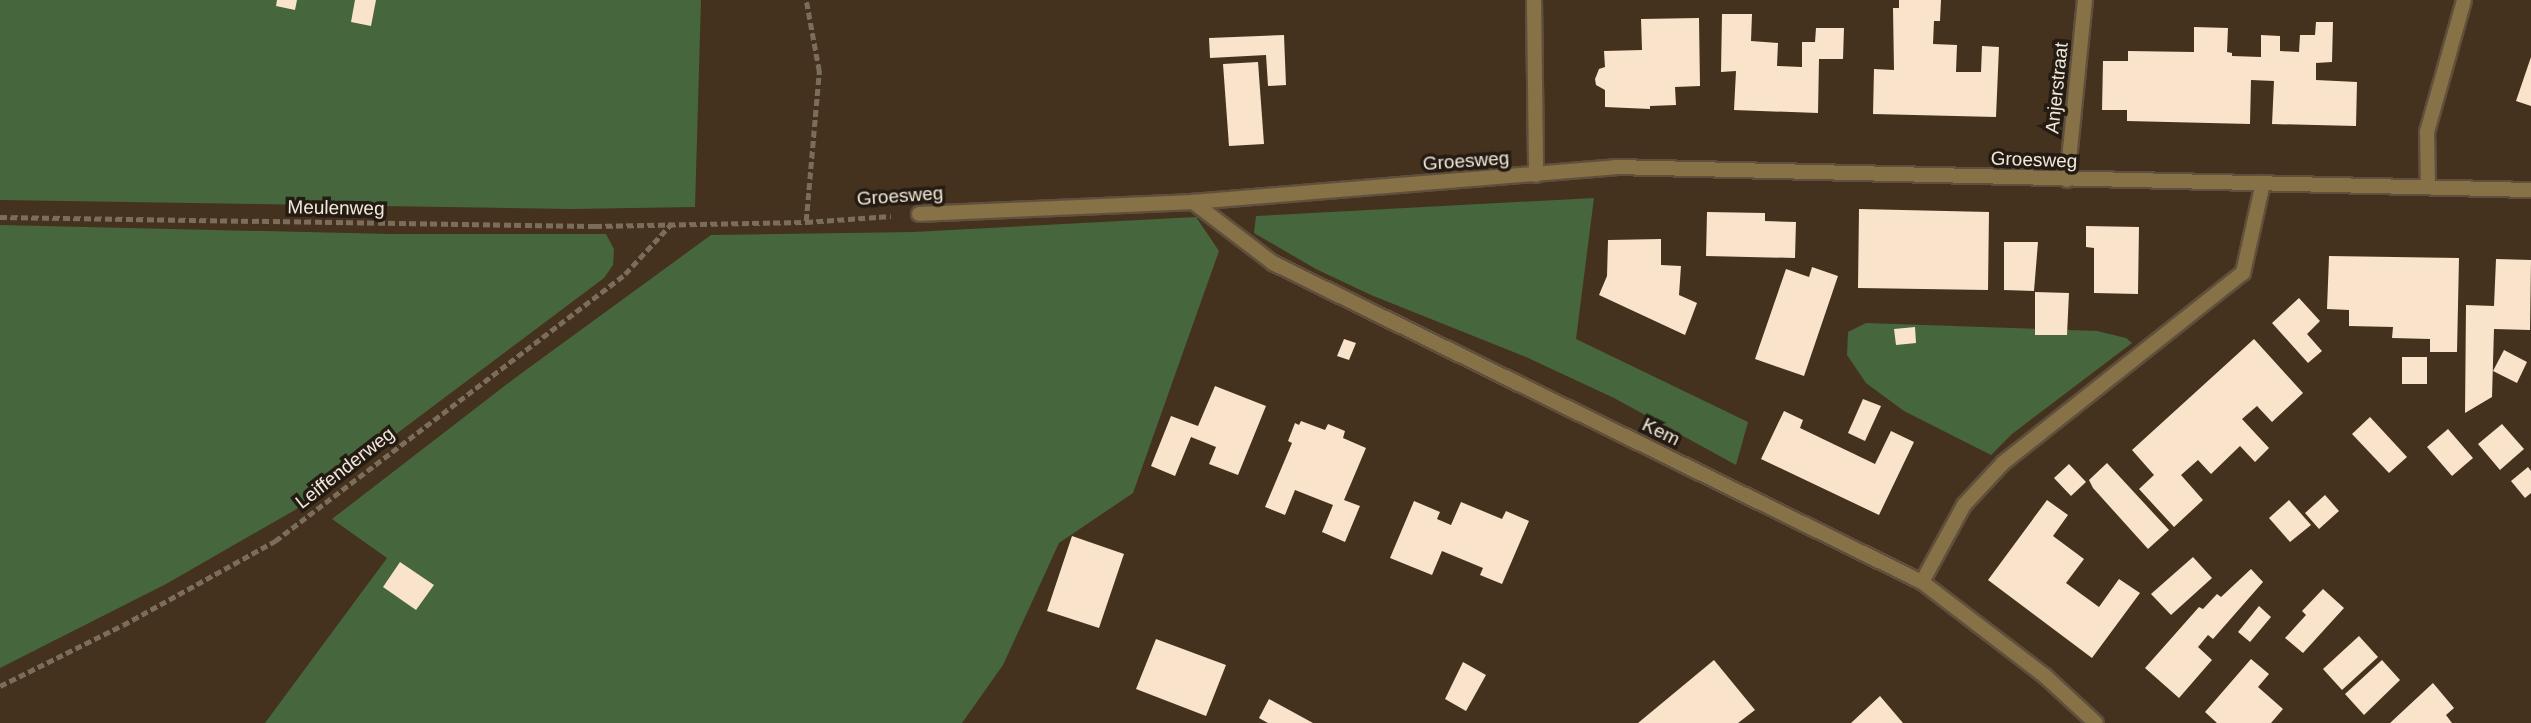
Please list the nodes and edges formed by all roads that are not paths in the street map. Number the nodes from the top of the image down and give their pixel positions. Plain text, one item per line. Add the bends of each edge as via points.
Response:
1 (1534, 0) edge
2 (2085, 0) edge
3 (2464, 0) edge
4 (1536, 175) junction
5 (2067, 180) junction
6 (2263, 183) junction
7 (2428, 187) junction
8 (2531, 190) edge
9 (1193, 202) junction
10 (919, 214) road end
11 (1922, 582) junction
12 (2096, 723) edge

1 - 4 street
2 - 5 street, Anjerstraat
3 - 7 street via 2427,132
4 - 5 street, Groesweg via 1615,167
4 - 9 street, Groesweg
5 - 6 street, Groesweg
6 - 7 street, Groesweg
6 - 11 street via 2243,273 2003,463 1964,505
7 - 8 street, Groesweg
9 - 10 street, Groesweg
9 - 11 street, Kem via 1273,263
11 - 12 street, Kem via 2045,676

